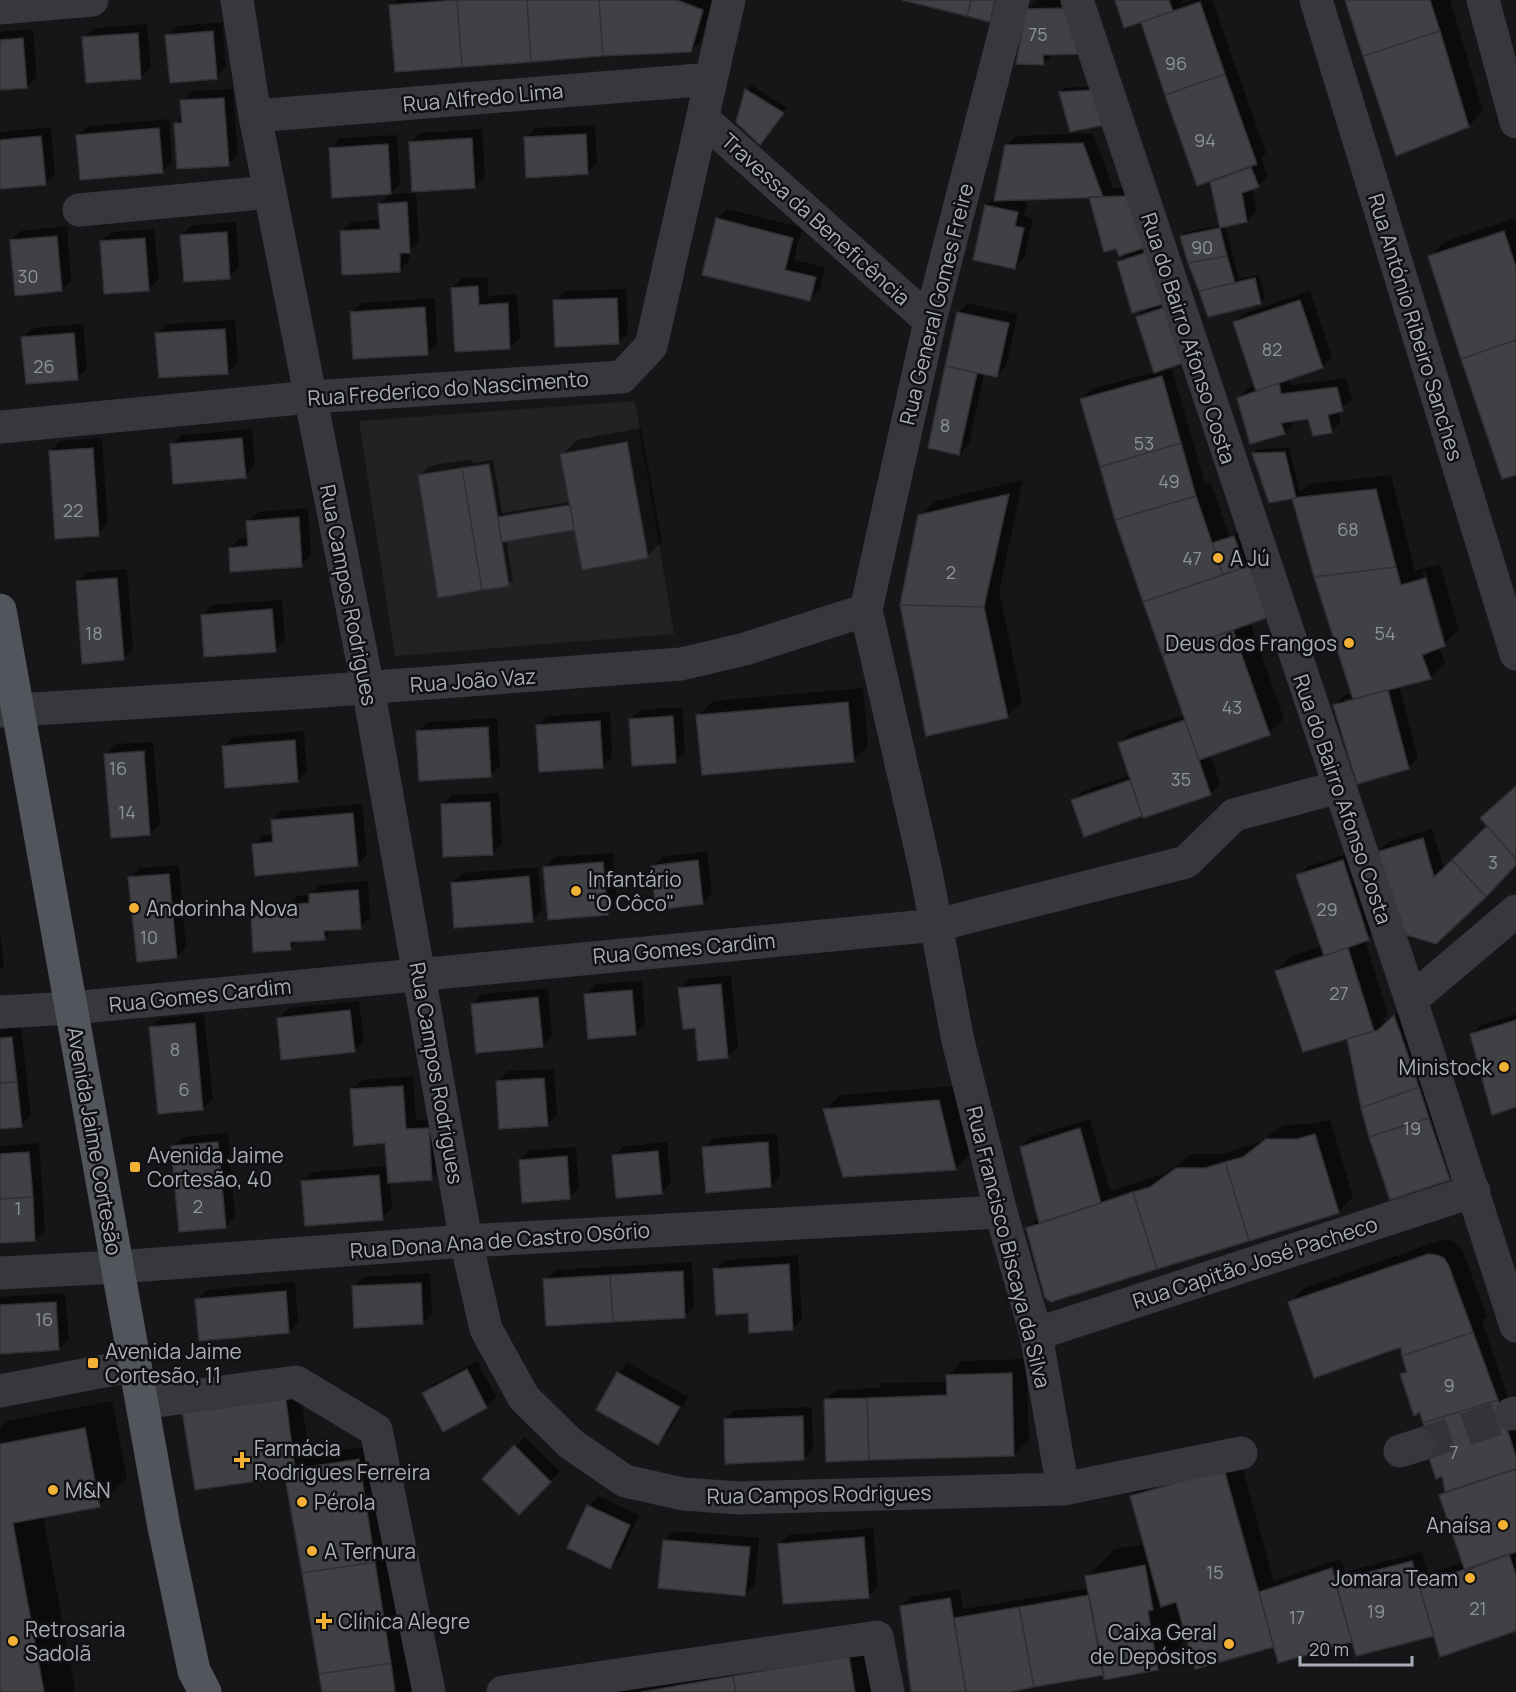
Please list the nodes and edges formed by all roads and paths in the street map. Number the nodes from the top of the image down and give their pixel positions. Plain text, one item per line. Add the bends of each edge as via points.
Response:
1 (92, 0) edge
2 (237, 0) edge
3 (729, 0) edge
4 (1013, 0) edge
5 (1077, 0) edge
6 (1316, 0) edge
7 (1483, 0) edge
8 (0, 8) edge
9 (711, 79) junction
10 (255, 116) junction
11 (702, 118) junction
12 (1516, 122) edge
13 (270, 192) junction
14 (79, 210) dead end
15 (930, 321) junction
16 (311, 397) junction
17 (0, 427) edge
18 (0, 610) edge
19 (866, 610) junction
20 (1516, 654) edge
21 (368, 688) junction
22 (10, 711) edge
23 (1339, 787) junction
24 (1516, 911) edge
25 (937, 925) junction
26 (419, 973) junction
27 (1411, 1000) junction
28 (72, 1008) junction
29 (0, 1012) edge
30 (1474, 1191) junction
31 (1001, 1212) junction
32 (466, 1240) junction
33 (117, 1267) junction
34 (0, 1273) edge
35 (1516, 1326) edge
36 (1036, 1334) junction
37 (135, 1365) junction
38 (0, 1391) edge
39 (142, 1403) junction
40 (1241, 1453) dead end
41 (1063, 1489) junction
42 (196, 1685) edge
43 (429, 1692) edge
44 (503, 1692) edge
45 (888, 1692) edge

1 - 8 street
2 - 10 street, Rua Campos Rodrigues
3 - 9 street
4 - 15 street, Rua General Gomes Freire
5 - 23 street, Rua do Bairro Afonso Costa
6 - 20 street, Rua António Ribeiro Sanches
7 - 12 street
9 - 10 street, Rua Alfredo Lima
9 - 11 street
10 - 13 street, Rua Campos Rodrigues
11 - 15 street, Travessa da Beneficência
11 - 16 street, Rua Frederico do Nascimento via 651,345 622,377
13 - 14 street
13 - 16 street, Rua Campos Rodrigues
15 - 19 street, Rua General Gomes Freire
16 - 17 street, Rua Frederico do Nascimento
16 - 21 street, Rua Campos Rodrigues
18 - 22 main road, Avenida Jaime Cortesão
19 - 21 street, Rua João Vaz via 745,649 681,664
19 - 25 street, Rua Francisco Biscaya da Silva
21 - 22 street, Rua João Vaz
21 - 26 street, Rua Campos Rodrigues
22 - 28 main road, Avenida Jaime Cortesão
23 - 25 street, Rua Gomes Cardim via 1234,815 1186,862
23 - 27 street, Rua do Bairro Afonso Costa
24 - 27 street
25 - 26 street, Rua Gomes Cardim
25 - 31 street, Rua Francisco Biscaya da Silva via 958,1041
26 - 28 street, Rua Gomes Cardim
26 - 32 street, Rua Campos Rodrigues
27 - 30 street, Rua do Bairro Afonso Costa
28 - 29 street, Rua Gomes Cardim
28 - 33 main road, Avenida Jaime Cortesão
30 - 35 street, Rua do Bairro Afonso Costa
30 - 36 street, Rua Capitão José Pacheco
31 - 32 street, Rua Dona Ana de Castro Osório
31 - 36 street, Rua Francisco Biscaya da Silva
32 - 33 street, Rua Dona Ana de Castro Osório
32 - 41 street, Rua Campos Rodrigues via 486,1329 524,1398 571,1444 625,1481 683,1494 739,1498
33 - 34 street, Rua Dona Ana de Castro Osório
33 - 37 main road, Avenida Jaime Cortesão
36 - 41 street, Rua Francisco Biscaya da Silva
37 - 38 street
37 - 39 main road, Avenida Jaime Cortesão
39 - 42 main road, Avenida Jaime Cortesão
39 - 43 street via 296,1382 376,1430
40 - 41 street, Rua Campos Rodrigues
44 - 45 street via 877,1637

